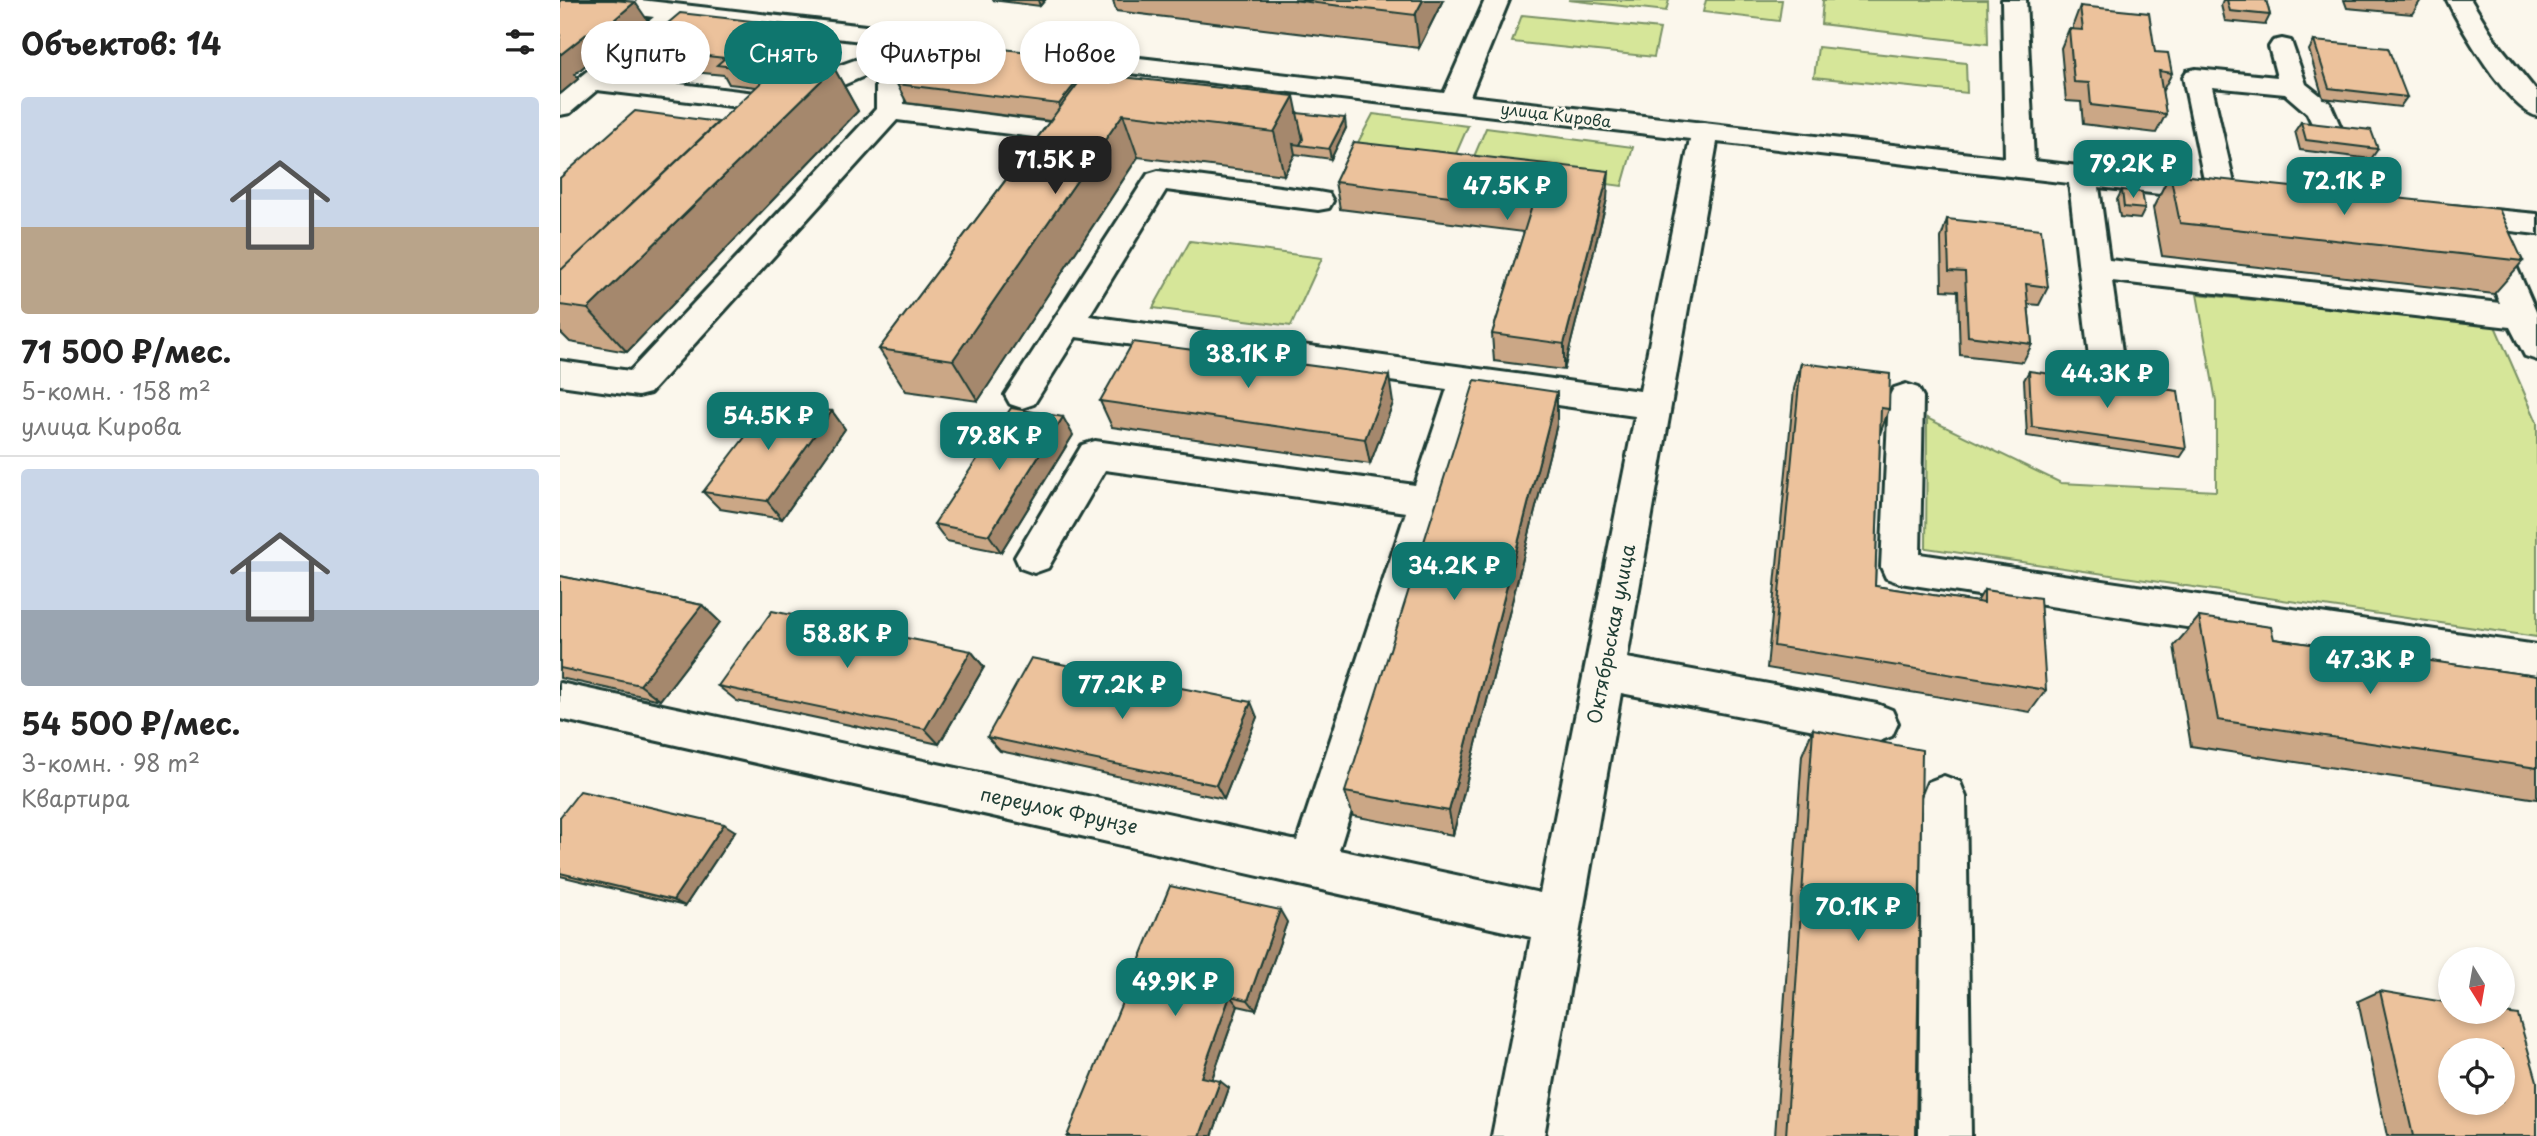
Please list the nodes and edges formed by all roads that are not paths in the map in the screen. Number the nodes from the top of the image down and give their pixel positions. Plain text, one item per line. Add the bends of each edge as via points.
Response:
1 (575, 0) edge
2 (1497, 0) edge
3 (2014, 0) edge
4 (2459, 0) edge
5 (635, 3) edge
6 (675, 12) junction
7 (664, 21) edge
8 (856, 41) edge
9 (2282, 47) dead end
10 (856, 67) edge
11 (587, 84) edge
12 (615, 84) edge
13 (893, 84) edge
14 (1112, 84) edge
15 (1140, 84) edge
16 (2293, 87) junction
17 (1453, 103) junction
18 (780, 104) junction
19 (560, 107) edge
20 (2537, 108) edge
21 (890, 111) junction
22 (2327, 128) edge
23 (751, 132) edge
24 (1705, 132) junction
25 (2020, 169) junction
26 (2083, 176) junction
27 (1318, 201) dead end
28 (2427, 213) edge
29 (2537, 225) edge
30 (2497, 259) edge
31 (2095, 269) junction
32 (2522, 317) junction
33 (1066, 324) junction
34 (2537, 348) edge
35 (2107, 366) dead end
36 (560, 373) edge
37 (1466, 382) junction
38 (1022, 395) dead end
39 (1906, 397) dead end
40 (1654, 405) junction
41 (1429, 501) junction
42 (1034, 557) dead end
43 (2537, 663) edge
44 (1604, 672) junction
45 (560, 701) edge
46 (1877, 723) dead end
47 (1944, 797) dead end
48 (1312, 865) junction
49 (1558, 920) junction
50 (1518, 1136) edge
51 (1945, 1136) edge

1 - 5 street, улица Кирова
2 - 17 street
3 - 25 street
4 - 20 street via 2505,75
5 - 6 street, улица Кирова
6 - 7 street
6 - 8 street, улица Кирова
9 - 16 street
10 - 18 street
11 - 19 street
12 - 18 street
13 - 21 street
14 - 21 street via 1074,134
15 - 17 street, улица Кирова
16 - 22 street via 2320,109
16 - 26 street, улица Кирова via 2196,76 2234,193
17 - 24 street, улица Кирова
18 - 23 street
21 - 36 street via 638,384
24 - 25 street, улица Кирова
24 - 40 street, Октябрьская улица
25 - 26 street, улица Кирова
26 - 31 street
27 - 33 street via 1158,180
28 - 29 street
30 - 32 street
31 - 32 street
31 - 35 street
32 - 34 street
33 - 37 street
33 - 38 street
37 - 40 street
37 - 41 street
39 - 43 street via 1900,566
40 - 44 street, Октябрьская улица
41 - 42 street via 1096,455
41 - 48 street
44 - 46 street
44 - 49 street, Октябрьская улица
45 - 48 street, переулок Фрунзе
47 - 51 street
48 - 49 street, переулок Фрунзе
49 - 50 street, Октябрьская улица

